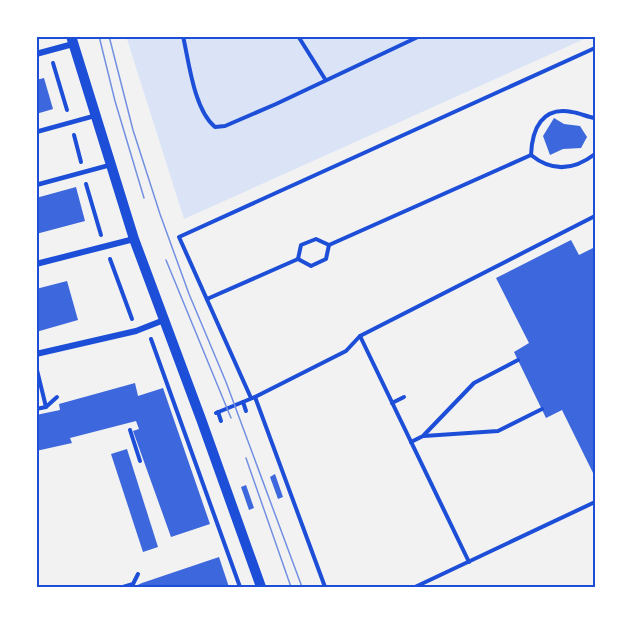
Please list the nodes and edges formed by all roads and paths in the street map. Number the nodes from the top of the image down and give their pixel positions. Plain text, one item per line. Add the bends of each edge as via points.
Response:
1 (183, 36) edge
2 (298, 36) edge
3 (420, 36) edge
4 (72, 40) edge
5 (595, 48) edge
6 (50, 51) junction
7 (36, 54) edge
8 (325, 80) junction
9 (94, 116) junction
10 (595, 118) edge
11 (70, 122) junction
12 (36, 132) edge
13 (595, 154) edge
14 (531, 155) junction
15 (110, 165) junction
16 (83, 172) junction
17 (36, 185) edge
18 (595, 216) edge
19 (134, 239) junction
20 (105, 245) junction
21 (329, 245) junction
22 (298, 259) junction
23 (36, 264) edge
24 (207, 299) junction
25 (164, 320) junction
26 (136, 331) junction
27 (360, 336) junction
28 (36, 354) edge
29 (518, 360) dead end
30 (36, 365) edge
31 (57, 397) dead end
32 (404, 397) dead end
33 (253, 398) junction
34 (243, 402) junction
35 (392, 403) junction
36 (46, 407) junction
37 (36, 409) edge
38 (542, 409) dead end
39 (246, 411) dead end
40 (218, 412) junction
41 (201, 419) junction
42 (221, 421) dead end
43 (130, 430) dead end
44 (423, 436) junction
45 (411, 442) junction
46 (140, 461) dead end
47 (595, 502) edge
48 (469, 562) junction
49 (138, 574) dead end
50 (123, 587) edge
51 (240, 587) edge
52 (261, 587) edge
53 (325, 587) edge
54 (415, 587) edge

1 - 8 path via 195,90 207,121 215,127 225,126
2 - 8 path
3 - 8 path
4 - 6 street
4 - 9 street
5 - 24 path via 179,237
6 - 7 street
6 - 11 path
9 - 11 lane
9 - 15 street
10 - 14 path via 570,111 544,116 536,127
11 - 12 lane
11 - 16 path
13 - 14 path via 557,168 542,164
14 - 21 path
15 - 16 lane
15 - 19 street
16 - 17 lane
16 - 20 path
18 - 27 path
19 - 20 street
19 - 25 street
20 - 23 street
20 - 26 path
21 - 22 path via 316,239 301,245
21 - 22 path via 326,259 311,266
22 - 24 path
24 - 33 path
25 - 26 street
25 - 41 street
26 - 28 street
26 - 51 path via 152,343
27 - 33 path via 346,351
27 - 35 path
29 - 44 path via 474,383
30 - 36 path
31 - 36 path
32 - 35 path
33 - 34 path
33 - 53 path
34 - 39 path
34 - 40 path
35 - 45 path
36 - 37 path
38 - 44 path via 498,432
40 - 41 path
40 - 42 path
41 - 52 street
43 - 46 path
44 - 45 path
45 - 48 path
47 - 48 path
48 - 54 path
49 - 50 path via 133,584

